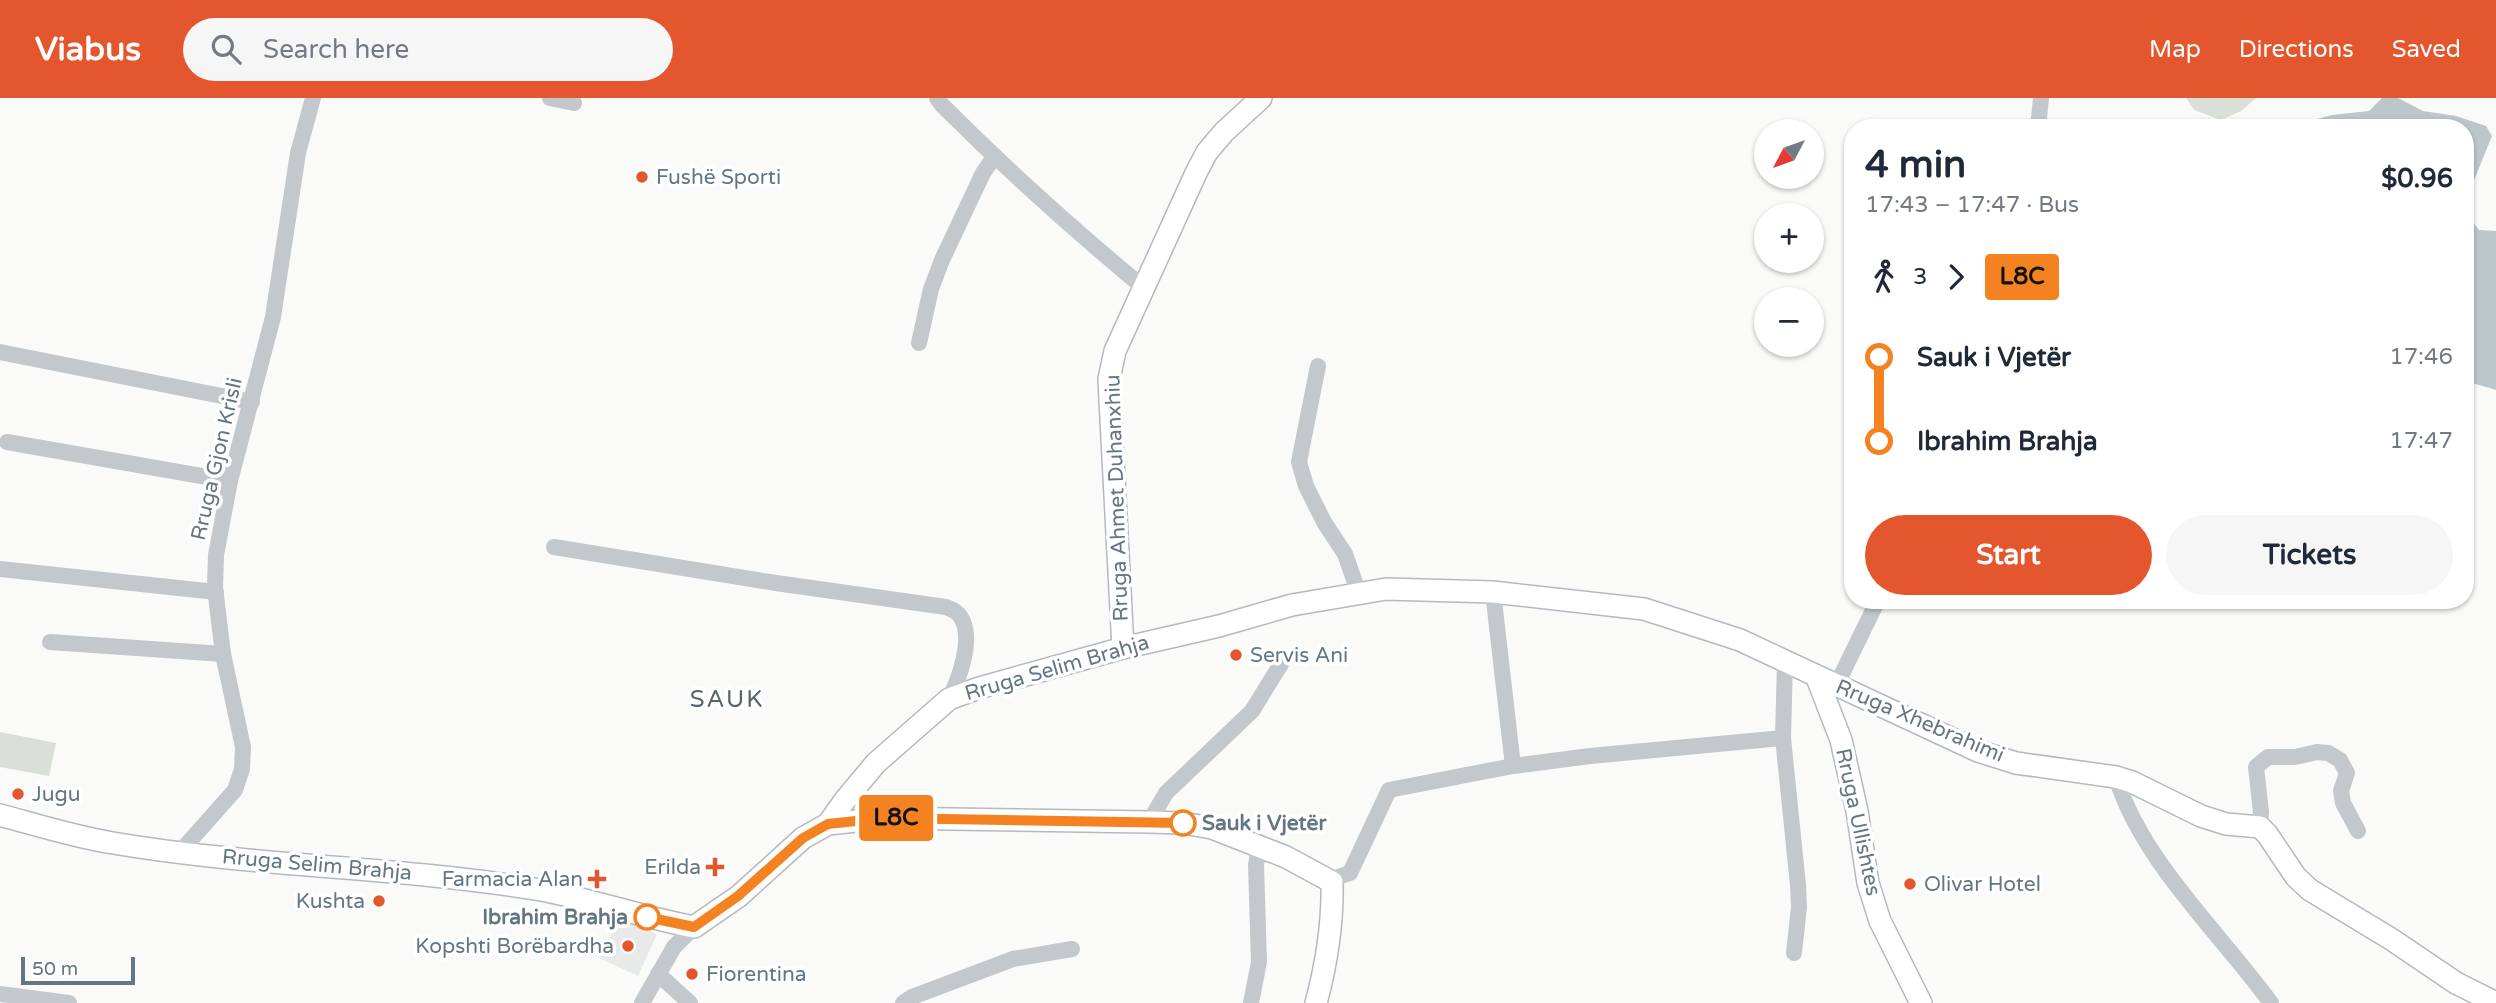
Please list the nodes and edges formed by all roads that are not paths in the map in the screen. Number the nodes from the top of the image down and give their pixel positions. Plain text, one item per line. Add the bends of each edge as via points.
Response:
1 (313, 98) edge
2 (550, 98) edge
3 (937, 98) edge
4 (1261, 98) edge
5 (2041, 98) edge
6 (574, 103) dead end
7 (2039, 119) edge
8 (994, 157) junction
9 (1144, 288) junction
10 (919, 343) dead end
11 (0, 352) edge
12 (1318, 366) dead end
13 (252, 402) junction
14 (7, 442) dead end
15 (230, 481) junction
16 (554, 547) dead end
17 (0, 569) edge
18 (1493, 592) junction
19 (216, 593) junction
20 (1359, 594) junction
21 (1872, 609) edge
22 (50, 642) dead end
23 (1123, 648) junction
24 (223, 654) junction
25 (1785, 661) junction
26 (1281, 664) dead end
27 (1827, 681) junction
28 (949, 699) junction
29 (1783, 738) junction
30 (1513, 766) junction
31 (2116, 777) junction
32 (0, 815) edge
33 (1149, 822) junction
34 (828, 824) junction
35 (2259, 827) junction
36 (2358, 831) dead end
37 (1259, 848) junction
38 (180, 852) junction
39 (1332, 882) junction
40 (694, 927) junction
41 (1072, 949) dead end
42 (1794, 953) dead end
43 (658, 974) junction
44 (0, 994) edge
45 (69, 1003) edge
46 (642, 1003) edge
47 (690, 1003) edge
48 (904, 1003) edge
49 (1251, 1003) edge
50 (1316, 1003) edge
51 (1921, 1003) edge
52 (2271, 1003) edge
53 (2496, 1003) edge

1 - 13 street, Rruga Gjon Krisli via 298,153 273,317
2 - 6 street
3 - 8 street
4 - 9 street, Rruga Ahmet Duhanxhiu via 1208,152
5 - 7 street
8 - 9 street
8 - 10 street via 942,260
9 - 23 street, Rruga Ahmet Duhanxhiu via 1115,351 1109,379
11 - 13 street
12 - 20 street via 1299,463 1324,522 1345,554
13 - 15 street, Rruga Gjon Krisli
14 - 15 street
15 - 19 street, Rruga Gjon Krisli via 216,555
16 - 28 street via 946,607 962,619 965,641 964,664
17 - 19 street
18 - 20 street, Rruga Selim Brahja via 1396,589
18 - 25 street, Rruga Selim Brahja via 1644,609 1740,640
18 - 30 street
19 - 24 street, Rruga Gjon Krisli
20 - 23 street, Rruga Selim Brahja via 1292,605
21 - 27 street
22 - 24 street
23 - 28 street, Rruga Selim Brahja
24 - 38 street, Rruga Gjon Krisli via 243,747 242,769 235,790
25 - 27 street, Rruga Selim Brahja
25 - 29 street
26 - 33 street via 1252,711 1166,793
27 - 31 street, Rruga Xhebrahimi via 1978,751 2015,762
27 - 51 street, Rruga Ullishtes via 1857,811 1868,883 1880,920
28 - 34 street, Rruga Selim Brahja via 876,763
29 - 30 street
29 - 42 street via 1798,885
30 - 39 street via 1389,790 1350,873
31 - 35 street, Rruga Xhebrahimi via 2202,816
31 - 52 street via 2144,839
32 - 38 street, Rruga Selim Brahja via 110,842
33 - 34 street via 884,818
33 - 37 street via 1212,828
34 - 40 street, Rruga Selim Brahja via 803,838 738,896
35 - 36 street via 2256,767 2268,757 2317,752 2328,753 2345,766 2343,803
35 - 53 street via 2309,890 2456,983
37 - 39 street
37 - 49 street via 1259,962
38 - 40 street, Rruga Selim Brahja via 535,889
39 - 50 street via 1327,961
40 - 43 street via 674,947
41 - 48 street via 1013,959
43 - 46 street
43 - 47 street
44 - 45 street

